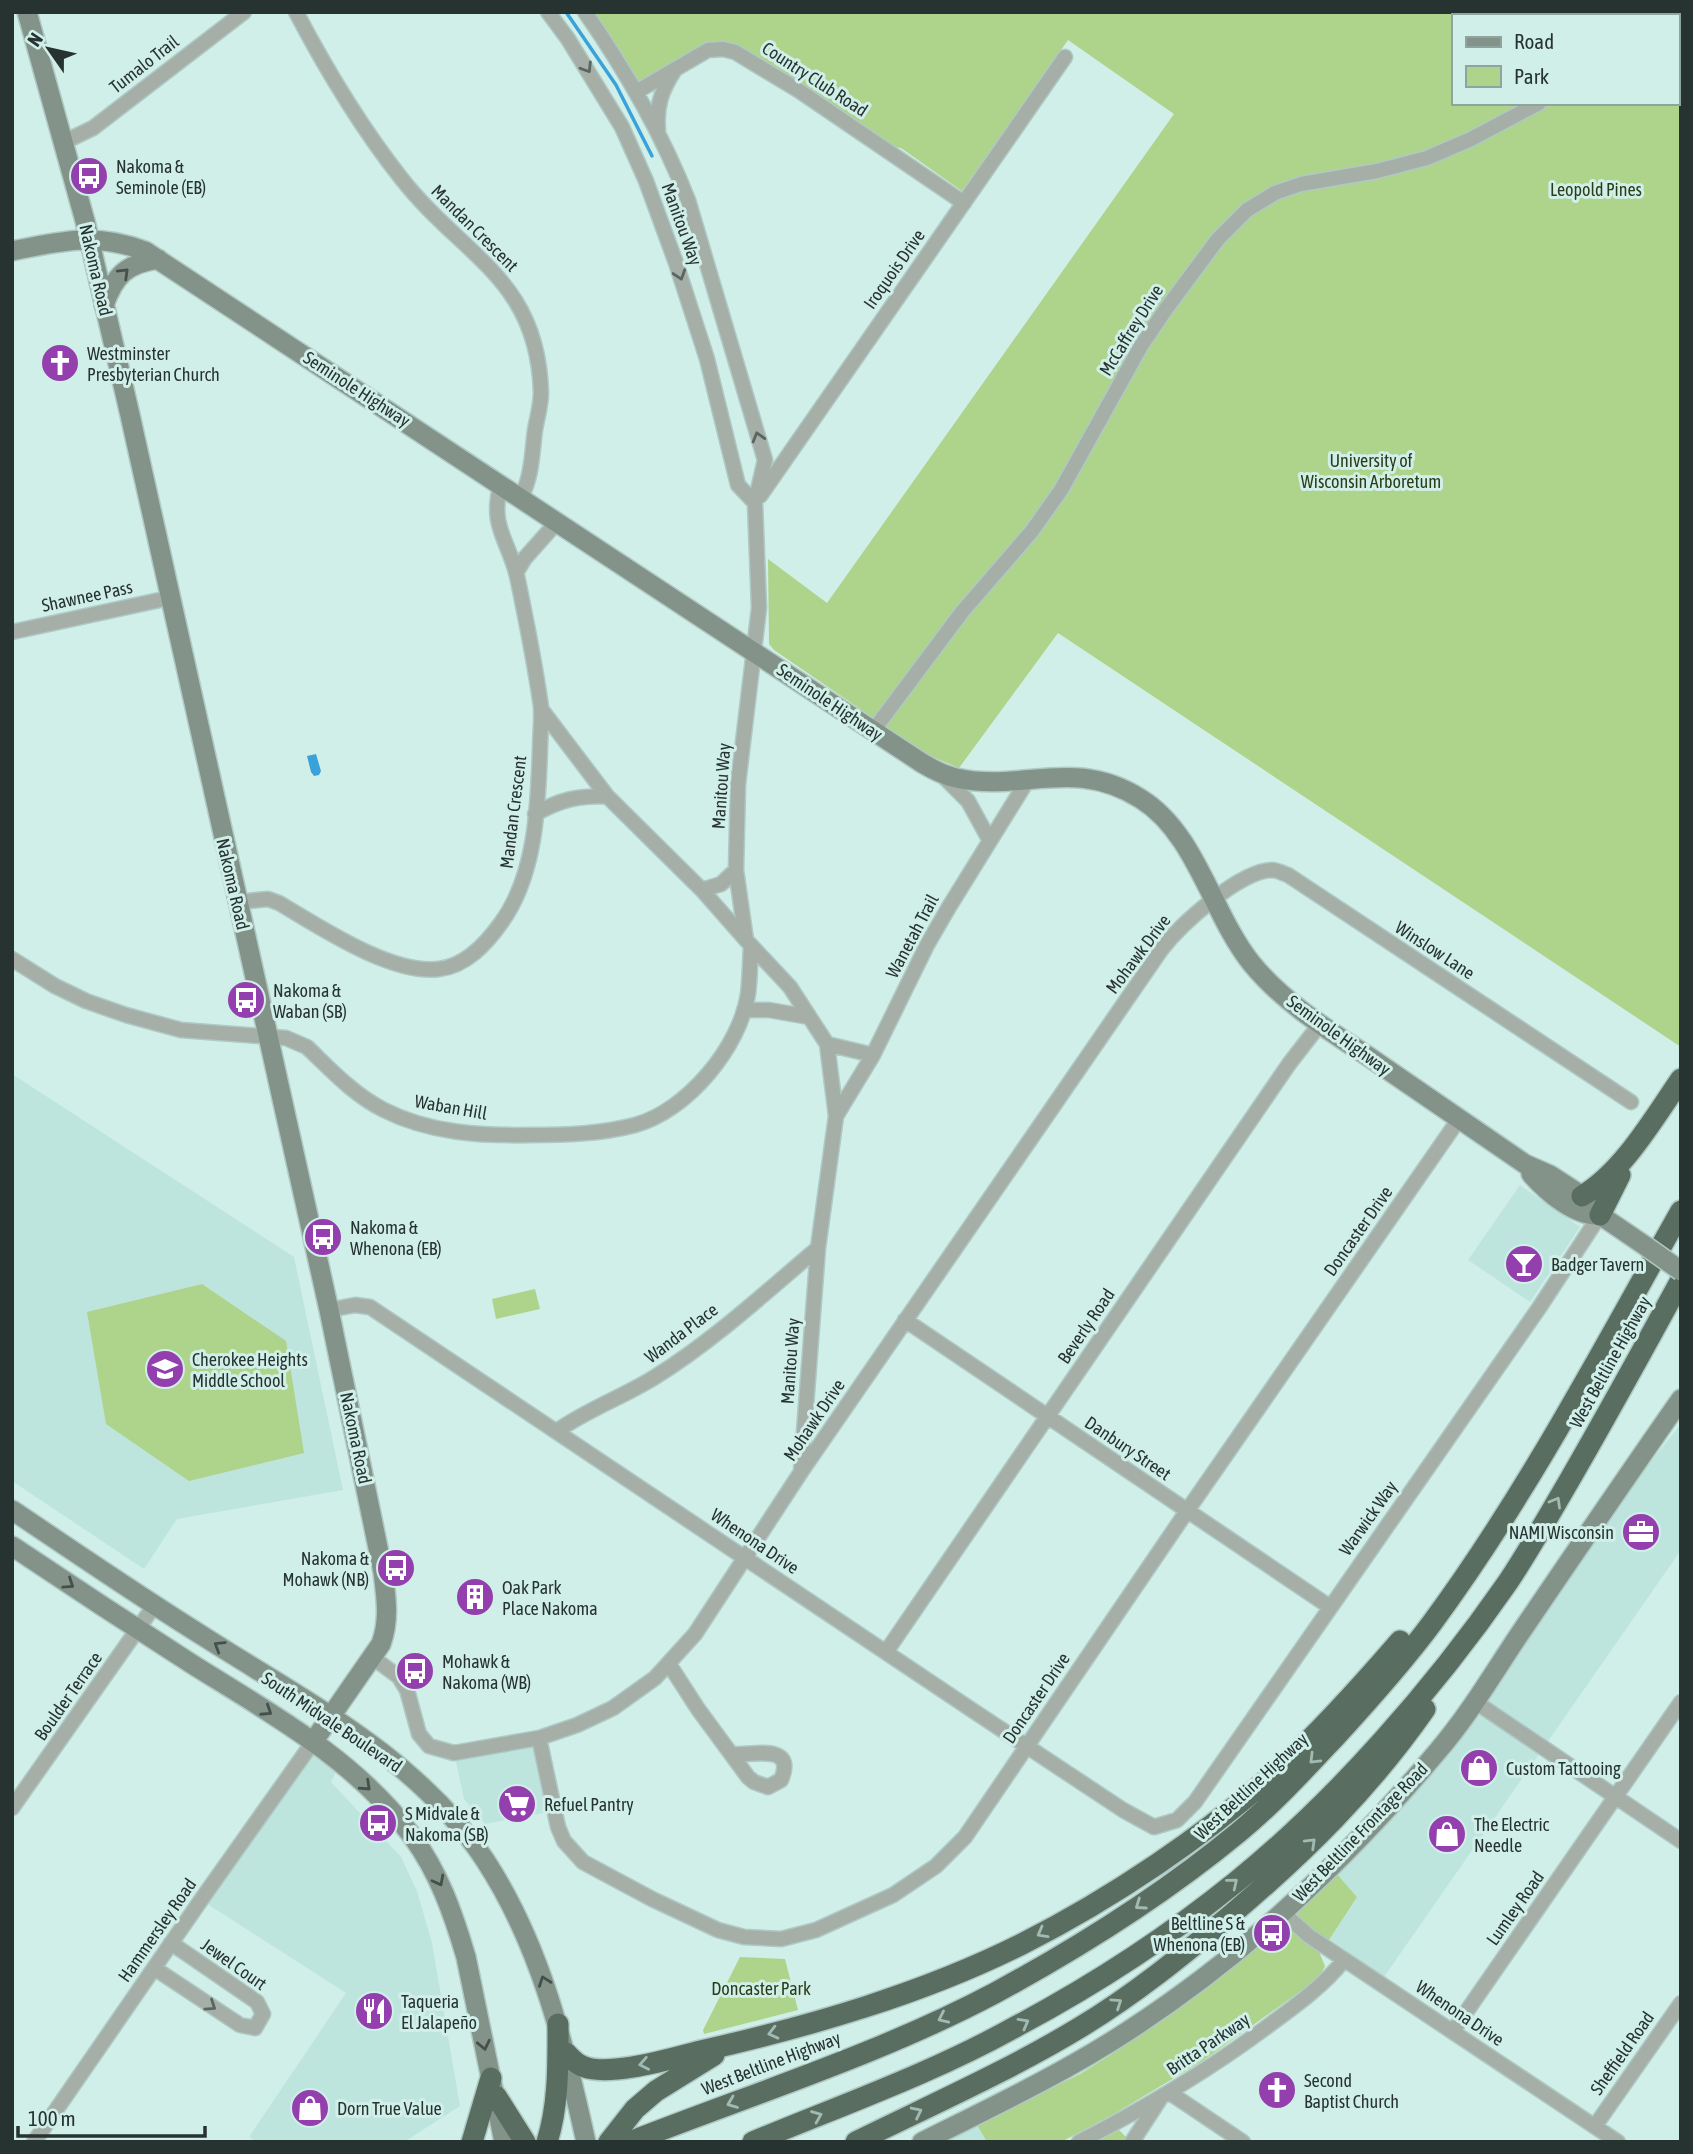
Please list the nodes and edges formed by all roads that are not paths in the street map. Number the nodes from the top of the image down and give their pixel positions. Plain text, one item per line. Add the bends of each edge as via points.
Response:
1 (27, 12) edge
2 (244, 12) edge
3 (296, 12) edge
4 (548, 12) edge
5 (585, 12) edge
6 (1065, 57) dead end
7 (676, 68) junction
8 (636, 92) junction
9 (1535, 105) edge
10 (658, 135) junction
11 (64, 142) junction
12 (964, 203) junction
13 (89, 238) junction
14 (12, 251) edge
15 (158, 259) junction
16 (104, 305) junction
17 (501, 484) junction
18 (521, 497) junction
19 (755, 503) junction
20 (557, 522) junction
21 (516, 573) junction
22 (169, 598) junction
23 (12, 632) edge
24 (755, 653) junction
25 (541, 709) junction
26 (873, 731) junction
27 (938, 772) junction
28 (1029, 778) junction
29 (607, 796) junction
30 (536, 814) junction
31 (990, 841) junction
32 (736, 870) junction
33 (702, 890) junction
34 (1214, 900) junction
35 (237, 902) junction
36 (749, 943) junction
37 (12, 959) edge
38 (744, 1010) junction
39 (809, 1017) junction
40 (1320, 1024) junction
41 (267, 1037) junction
42 (827, 1044) junction
43 (873, 1055) junction
44 (1681, 1079) edge
45 (1631, 1102) dead end
46 (1657, 1113) junction
47 (836, 1116) junction
48 (1459, 1119) junction
49 (1525, 1164) junction
50 (1582, 1196) junction
51 (1681, 1211) edge
52 (1600, 1215) junction
53 (818, 1248) junction
54 (1681, 1271) edge
55 (1681, 1280) edge
56 (329, 1310) junction
57 (905, 1320) junction
58 (1681, 1399) edge
59 (1048, 1416) junction
60 (557, 1431) junction
61 (801, 1472) junction
62 (12, 1510) edge
63 (1187, 1511) junction
64 (1507, 1514) junction
65 (12, 1546) edge
66 (744, 1557) junction
67 (1508, 1581) junction
68 (154, 1606) junction
69 (1330, 1607) junction
70 (138, 1629) junction
71 (886, 1652) junction
72 (372, 1657) junction
73 (669, 1664) junction
74 (1474, 1701) junction
75 (1681, 1702) edge
76 (331, 1717) junction
77 (539, 1738) junction
78 (313, 1742) junction
79 (1027, 1746) junction
80 (732, 1754) dead end
81 (1616, 1797) junction
82 (12, 1808) edge
83 (1154, 1827) joint
84 (1681, 1841) edge
85 (1282, 1913) junction
86 (171, 1943) junction
87 (1344, 1960) junction
88 (154, 1968) junction
89 (1681, 2003) edge
90 (558, 2024) junction
91 (1452, 2031) junction
92 (734, 2044) junction
93 (566, 2053) junction
94 (493, 2087) junction
95 (1166, 2095) junction
96 (1595, 2126) junction
97 (34, 2142) edge
98 (472, 2142) edge
99 (504, 2142) edge
100 (525, 2142) edge
101 (547, 2142) edge
102 (586, 2142) edge
103 (609, 2142) edge
104 (631, 2142) edge
105 (754, 2142) edge
106 (856, 2142) edge
107 (922, 2142) edge
108 (1079, 2142) edge
109 (1132, 2142) edge
110 (1243, 2142) edge
111 (1619, 2142) edge

1 - 11 main road, Nakoma Road
2 - 11 street, Tumalo Trail via 93,128
3 - 18 street, Mandan Crescent via 332,80 375,144 420,202 487,264 522,310 534,341 541,396 528,483
4 -> 19 street, Manitou Way via 622,127 646,181 707,359 738,485
5 - 8 street, Manitou Way
6 - 12 street, Iroquois Drive
7 - 8 street, Country Club Road
7 - 10 street via 660,97
7 - 12 street, Country Club Road via 708,50 735,52
8 - 10 street, Manitou Way
9 - 26 street, McCaffrey Drive via 1427,158 1301,184 1247,210 1219,239 1160,318 1061,490 1032,531 962,612
19 -> 10 street, Manitou Way via 765,460 688,200
11 - 13 main road, Nakoma Road
12 - 19 street, Iroquois Drive
13 - 14 main road, Seminole Highway
13 - 15 main road, Seminole Highway via 132,246
13 - 16 main road, Nakoma Road
16 -> 15 main road via 110,288 127,268
15 - 17 main road, Seminole Highway
16 - 22 main road, Nakoma Road
17 - 18 main road, Seminole Highway
17 - 21 street, Mandan Crescent via 498,521
18 - 20 main road, Seminole Highway
19 - 24 street, Manitou Way via 759,608
20 - 21 street
20 - 24 main road, Seminole Highway
21 - 25 street, Mandan Crescent
22 - 23 street, Shawnee Pass
22 - 35 main road, Nakoma Road
24 - 26 main road, Seminole Highway
24 - 32 street, Manitou Way via 738,784
25 - 29 street
25 - 30 street, Mandan Crescent
26 - 27 main road, Seminole Highway
27 - 28 main road, Seminole Highway via 976,780
27 - 31 street via 968,801
28 - 31 street, Wanetah Trail
28 - 34 main road, Seminole Highway via 1077,776 1103,781 1144,800 1179,836
29 - 30 street via 555,802
29 - 33 street
30 - 35 street, Mandan Crescent via 524,877 512,908 479,949 454,965 416,969 330,933 279,903
31 - 43 street, Wanetah Trail via 927,945
32 - 33 street via 721,884
32 - 36 street, Manitou Way
33 - 36 street
34 - 40 main road, Seminole Highway via 1252,964
34 - 45 street, Winslow Lane via 1258,873 1275,870 1288,875
34 - 57 street, Mohawk Drive via 1161,950
35 - 41 main road, Nakoma Road
36 - 38 street, Waban Hill
36 - 39 street, Manitou Way via 790,987
37 - 41 street, Waban Hill via 55,986 126,1015 181,1030
38 - 39 street
38 - 41 street, Waban Hill via 706,1077 669,1110 636,1125 569,1135 481,1134 408,1121 368,1102 307,1047 286,1038
39 - 42 street, Manitou Way
40 - 48 main road, Seminole Highway
40 - 59 street, Beverly Road
41 - 56 main road, Nakoma Road
42 - 43 street
42 - 47 street, Manitou Way
43 - 47 street, Wanetah Trail
44 - 46 highway
46 - 50 highway via 1605,1181
46 - 52 highway
47 - 53 street, Manitou Way
48 - 49 main road, Seminole Highway
48 - 63 street, Doncaster Drive
49 - 50 main road, Seminole Highway
49 - 52 main road, Seminole Highway via 1540,1183 1577,1211
50 - 52 main road, Seminole Highway
51 - 64 highway, West Beltline Highway
52 - 54 main road, Seminole Highway, bridge
52 - 69 street, Warwick Way
53 - 60 street, Wanda Place via 654,1378
53 - 61 street, Manitou Way
67 -> 55 highway, West Beltline Highway via 1615,1402
56 - 60 street, Whenona Drive via 370,1307
56 - 72 main road, Nakoma Road via 383,1572 388,1614 381,1644
57 - 59 street, Danbury Street
57 - 61 street, Mohawk Drive
58 - 74 main road, West Beltline Frontage Road
59 - 63 street, Danbury Street
59 - 71 street, Beverly Road
60 - 66 street, Whenona Drive
61 - 66 street, Mohawk Drive
62 - 68 main road, South Midvale Boulevard
63 - 69 street, Danbury Street
63 - 79 street, Doncaster Drive
64 -> 92 highway via 1317,1734 1245,1798 1168,1855 1050,1928 972,1966 880,2001
64 -> 104 highway, West Beltline Highway via 1432,1622 1372,1697 1273,1800 1204,1860 1125,1916 992,1994 877,2047
65 -> 70 main road, South Midvale Boulevard
66 - 71 street, Whenona Drive
66 - 73 street, Mohawk Drive
105 -> 67 highway, West Beltline Highway via 980,2046 1108,1973 1195,1914 1272,1850 1382,1740
106 -> 67 highway via 1077,2029 1157,1976 1225,1920 1329,1825 1394,1753
68 - 70 street, Boulder Terrace
76 -> 68 main road, South Midvale Boulevard
69 - 83 street, Warwick Way via 1195,1802 1177,1820
70 -> 78 main road, South Midvale Boulevard
70 - 82 street, Boulder Terrace
71 - 79 street, Whenona Drive
72 - 76 main road, Nakoma Road
72 - 77 street, Mohawk Drive via 399,1677 419,1734 429,1746 454,1753
73 - 77 street, Mohawk Drive via 613,1708
73 - 80 street
74 - 81 street
74 - 85 main road, West Beltline Frontage Road via 1400,1795
75 - 81 street, Lumley Road
76 - 78 main road, Nakoma Road
90 -> 76 main road, South Midvale Boulevard via 533,1951 477,1848 411,1777
77 - 79 street, Doncaster Drive via 558,1827 583,1862 718,1930 781,1939 816,1930 894,1895 936,1866 965,1837
78 - 86 street, Hammersley Road
78 -> 94 main road, South Midvale Boulevard via 388,1808 429,1861 450,1903 463,1948
79 - 83 street, Whenona Drive
81 - 84 street
81 - 91 street, Lumley Road
85 - 87 street, Whenona Drive
85 - 107 main road, West Beltline Frontage Road via 1203,1978 1128,2031 1066,2069
86 - 88 street, Hammersley Road
88 -> 86 street, Jewel Court via 240,2025 248,2029 261,2022 262,2008 257,2002
87 - 91 street, Whenona Drive
87 - 95 street, Britta Parkway via 1306,1998
88 - 97 street, Hammersley Road
89 - 96 street, Sheffield Road
90 - 93 main road, South Midvale Boulevard
90 - 101 highway via 557,2084
91 - 96 street, Whenona Drive
92 -> 93 highway via 599,2070 582,2066
92 - 103 highway via 656,2091
93 - 102 main road, South Midvale Boulevard
94 - 98 highway
94 - 99 main road, South Midvale Boulevard
94 - 100 highway
95 - 108 street, Britta Parkway
95 - 109 street
95 - 110 street
96 - 111 street, Whenona Drive

